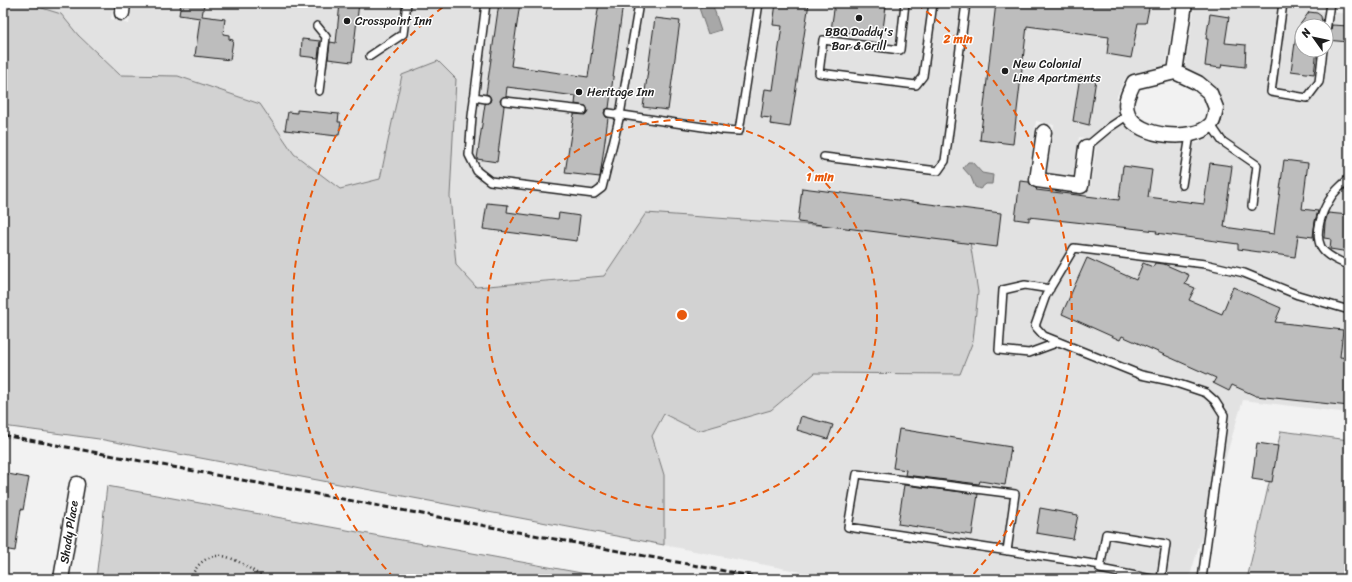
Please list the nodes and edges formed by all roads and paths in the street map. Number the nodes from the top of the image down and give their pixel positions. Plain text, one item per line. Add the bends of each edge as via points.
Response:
1 (407, 3) edge
2 (486, 3) edge
3 (639, 3) edge
4 (759, 3) edge
5 (905, 3) edge
6 (933, 3) edge
7 (966, 3) edge
8 (1185, 3) edge
9 (1283, 3) edge
10 (1330, 3) edge
11 (1328, 18) edge
12 (317, 26) dead end
13 (370, 56) dead end
14 (1322, 58) edge
15 (1175, 72) junction
16 (319, 91) dead end
17 (474, 97) junction
18 (486, 99) dead end
19 (505, 101) dead end
20 (583, 110) dead end
21 (609, 113) dead end
22 (620, 115) junction
23 (1128, 115) junction
24 (1211, 125) junction
25 (1044, 132) dead end
26 (1190, 134) junction
27 (1086, 147) joint
28 (824, 157) dead end
29 (1349, 178) edge
30 (1182, 185) dead end
31 (1252, 206) dead end
32 (1343, 263) dead end
33 (1050, 289) junction
34 (1349, 310) edge
35 (1059, 342) junction
36 (77, 484) dead end
37 (1007, 551) junction
38 (1100, 564) junction
39 (61, 579) edge
40 (191, 579) edge
41 (266, 579) edge
42 (1152, 579) edge
43 (1161, 579) edge
44 (1202, 579) edge

1 - 13 lane via 403,34
2 - 17 lane
3 - 22 lane
4 - 22 lane via 739,131
5 - 6 lane via 900,50 823,40 819,73 916,85 923,76
7 - 28 lane via 945,161 938,171
8 - 15 street
9 - 14 lane via 1271,92 1307,98 1319,82
10 - 11 lane
12 - 16 lane via 326,37
15 - 23 street via 1134,82 1126,100
15 - 24 street via 1198,83 1210,93 1216,108
17 - 18 lane
17 - 22 lane via 469,155 477,171 490,181 594,194 602,188
19 - 20 lane
21 - 22 lane
23 - 26 street via 1137,126 1152,133
23 - 27 lane via 1110,126
24 - 26 street via 1197,134
24 - 31 lane via 1222,141 1257,165
25 - 27 street via 1037,180 1081,186
26 - 30 lane
29 - 32 lane via 1330,198 1322,215 1318,236 1321,247 1329,256
33 - 34 lane via 1074,248 1205,264 1244,273 1298,295
33 - 35 lane via 1035,326 1044,336
33 - 35 lane via 1026,285 1003,290 999,350 1029,354
35 - 44 lane via 1141,375 1206,393 1224,415
36 - 39 street, Shady Place
37 - 37 lane via 848,527 857,474 1015,494
37 - 38 lane
38 - 42 lane via 1100,569
38 - 43 lane via 1106,534 1166,544
40 - 41 path via 193,571 201,562 212,556 226,557

